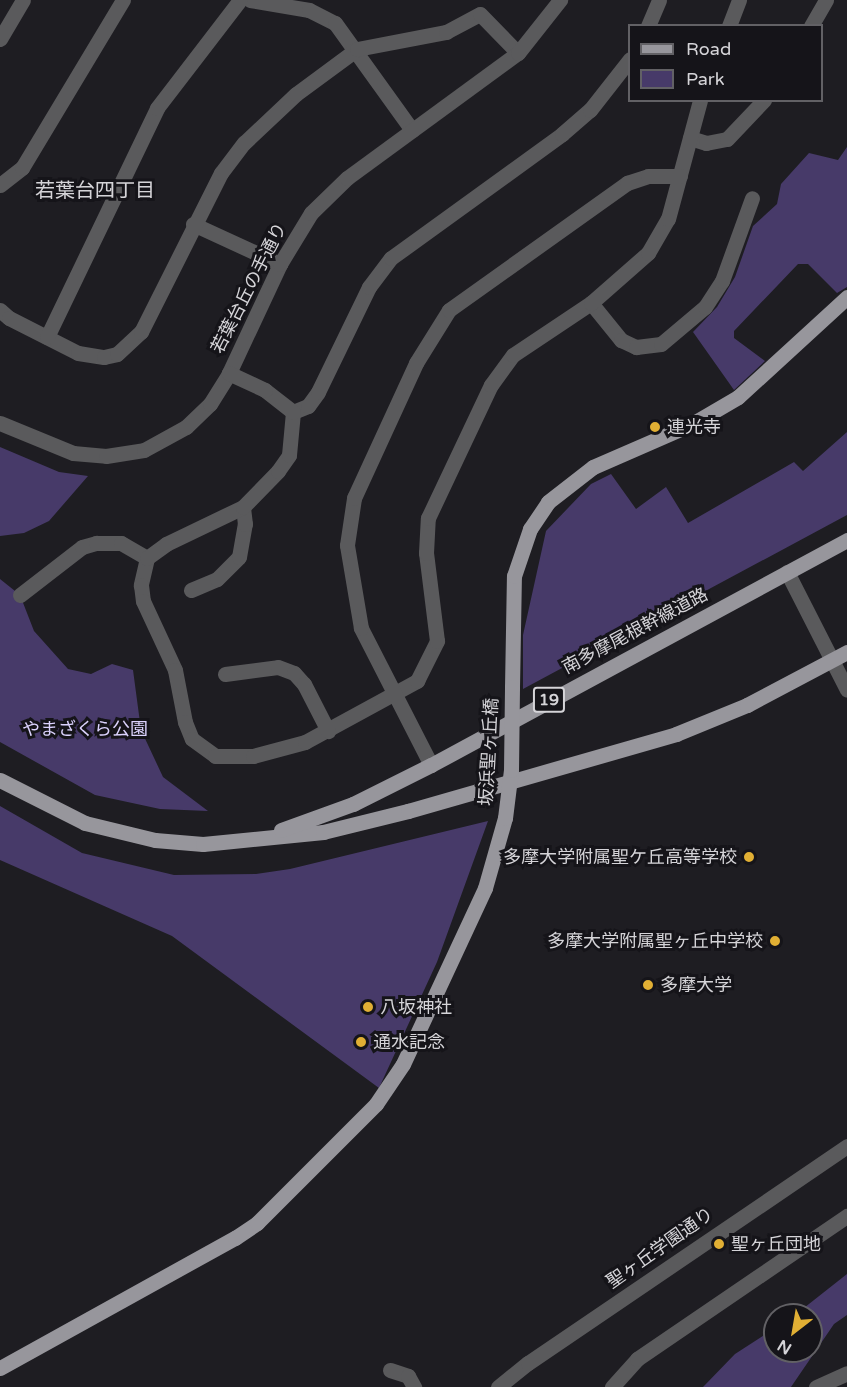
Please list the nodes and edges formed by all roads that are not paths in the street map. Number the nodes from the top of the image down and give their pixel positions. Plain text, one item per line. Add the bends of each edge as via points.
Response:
1 (23, 0) edge
2 (123, 0) edge
3 (240, 0) edge
4 (250, 0) edge
5 (560, 0) edge
6 (659, 0) edge
7 (739, 0) edge
8 (826, 0) edge
9 (649, 24) edge
10 (730, 24) edge
11 (812, 24) edge
12 (0, 39) edge
13 (357, 49) junction
14 (518, 53) junction
15 (628, 62) edge
16 (699, 102) edge
17 (762, 102) edge
18 (412, 130) junction
19 (690, 138) junction
20 (680, 176) junction
21 (0, 185) edge
22 (752, 198) dead end
23 (193, 224) junction
24 (280, 264) junction
25 (847, 297) edge
26 (591, 303) junction
27 (0, 310) edge
28 (47, 337) junction
29 (229, 373) junction
30 (293, 412) junction
31 (0, 423) edge
32 (243, 507) junction
33 (847, 540) edge
34 (147, 558) junction
35 (787, 572) junction
36 (191, 590) dead end
37 (20, 595) dead end
38 (847, 652) edge
39 (833, 660) junction
40 (225, 674) dead end
41 (847, 690) edge
42 (395, 696) junction
43 (328, 731) junction
44 (431, 765) junction
45 (0, 780) edge
46 (243, 840) junction
47 (847, 1146) edge
48 (847, 1216) edge
49 (0, 1368) edge
50 (390, 1370) dead end
51 (847, 1373) edge
52 (414, 1387) edge
53 (498, 1387) edge
54 (612, 1387) edge
55 (816, 1387) edge

1 - 12 street
2 - 21 street via 22,168
3 - 28 street via 158,108
4 - 13 street via 322,15 345,33
5 - 14 street, 若葉台丘の手通り
6 - 9 street
7 - 10 street
8 - 11 street
13 - 14 street via 446,32 480,14
13 - 18 street
13 - 23 street via 280,106 244,143 221,173
14 - 18 street, 若葉台丘の手通り
15 - 30 street via 590,110 562,134 391,258 369,287 318,392 308,406
16 - 19 street
17 - 19 street via 727,139 706,143
18 - 24 street, 若葉台丘の手通り via 327,195 311,213
19 - 20 street
20 - 26 street via 668,219 648,253
20 - 42 street via 648,176 627,183 468,293 432,333 358,488 347,532 361,628
22 - 26 street via 722,281 705,307 661,344 636,347 621,340
23 - 24 street
23 - 28 street via 132,345 117,354 93,357
24 - 29 street, 若葉台丘の手通り
25 - 49 main road, 坂浜聖ヶ丘橋, bridge via 738,397 692,424 592,467 548,501 530,529 514,576 511,770 505,818 486,888 403,1064 376,1104 243,1233
26 - 42 street via 513,356 491,386 428,518 426,553 438,627 434,654 417,681
27 - 28 street
29 - 30 street via 265,390
29 - 31 street, 若葉台丘の手通り via 199,416 144,450 106,456 73,453
30 - 32 street via 289,455
32 - 34 street via 166,544
32 - 36 street via 245,524 239,557 217,579
33 - 35 main road, 南多摩尾根幹線道路 / 19
34 - 37 street via 121,543 82,547
34 - 43 street via 141,585 144,601 175,670 185,722 202,749 226,758 253,756 305,742
35 - 39 street
35 - 44 main road, 南多摩尾根幹線道路 / 19
38 - 39 main road, 南多摩尾根幹線道路 / 19
39 - 41 street
39 - 46 main road, 南多摩尾根幹線道路 / 19 via 747,705 620,752 357,825
40 - 43 street via 278,668 294,673 304,684
42 - 43 street
42 - 44 street
44 - 46 main road, 南多摩尾根幹線道路 / 19 via 317,819
45 - 46 main road, 南多摩尾根幹線道路 / 19 via 58,812 109,831 179,843
47 - 53 street, 聖ヶ丘学園通り
48 - 54 street via 637,1359
50 - 52 street via 408,1377
51 - 55 street

